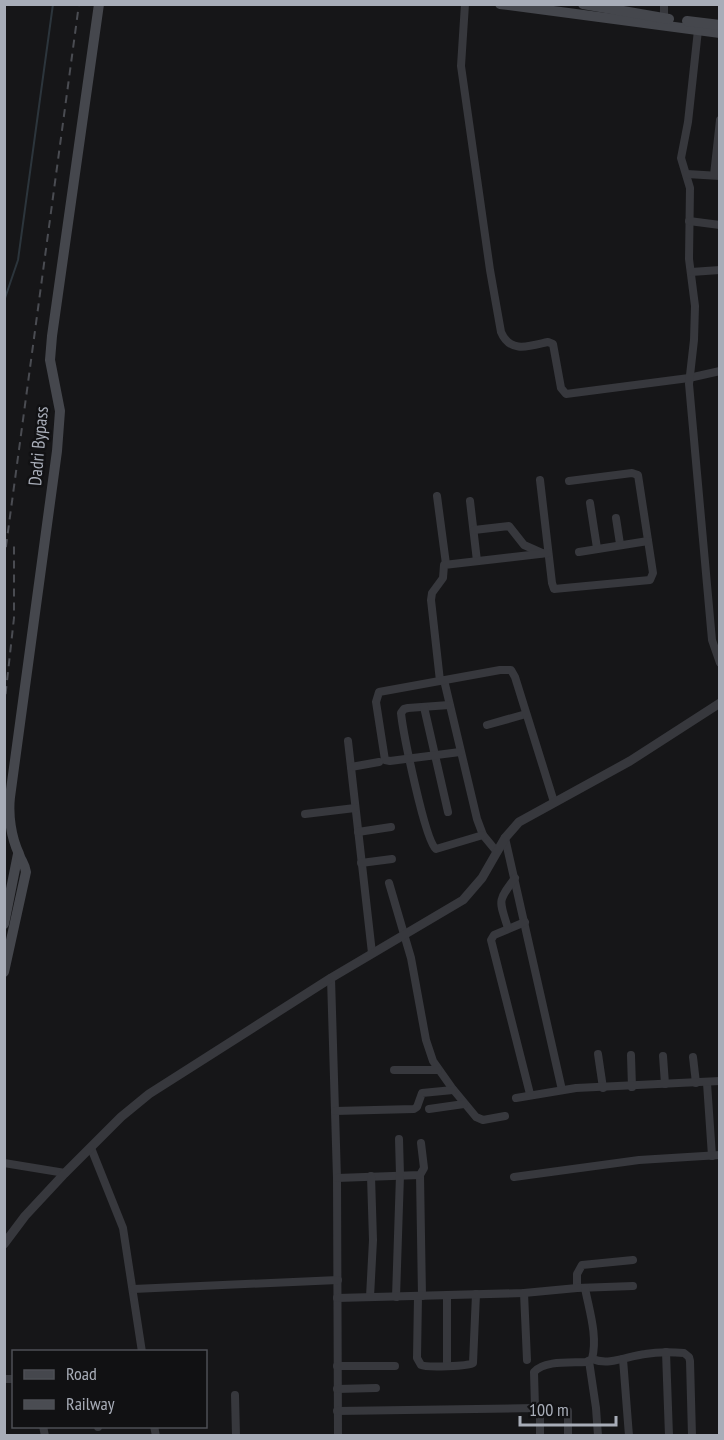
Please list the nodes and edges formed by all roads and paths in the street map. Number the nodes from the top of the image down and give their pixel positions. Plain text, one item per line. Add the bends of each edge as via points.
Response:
1 (99, 4) edge
2 (465, 4) edge
3 (500, 4) edge
4 (584, 4) edge
5 (664, 4) edge
6 (664, 21) junction
7 (720, 25) edge
8 (698, 30) junction
9 (720, 33) edge
10 (720, 120) edge
11 (719, 127) edge
12 (687, 174) junction
13 (717, 176) edge
14 (689, 221) junction
15 (720, 225) edge
16 (720, 270) edge
17 (691, 273) junction
18 (720, 371) edge
19 (689, 378) junction
20 (540, 480) dead end
21 (569, 481) dead end
22 (436, 496) dead end
23 (470, 501) dead end
24 (590, 503) dead end
25 (616, 518) dead end
26 (474, 530) junction
27 (648, 541) junction
28 (620, 544) junction
29 (597, 548) junction
30 (579, 552) dead end
31 (547, 554) junction
32 (477, 561) junction
33 (446, 564) junction
34 (715, 624) edge
35 (720, 663) edge
36 (442, 681) junction
37 (720, 703) edge
38 (450, 705) junction
39 (424, 707) junction
40 (526, 714) junction
41 (487, 725) dead end
42 (348, 741) dead end
43 (460, 752) junction
44 (435, 755) junction
45 (410, 759) junction
46 (379, 762) dead end
47 (351, 767) junction
48 (554, 802) junction
49 (355, 808) junction
50 (448, 812) dead end
51 (305, 814) dead end
52 (391, 827) dead end
53 (358, 832) junction
54 (483, 835) junction
55 (505, 838) junction
56 (496, 852) junction
57 (18, 854) junction
58 (392, 859) dead end
59 (361, 862) junction
60 (515, 878) junction
61 (388, 883) dead end
62 (525, 922) junction
63 (4, 924) edge
64 (508, 928) junction
65 (403, 935) junction
66 (372, 953) junction
67 (4, 972) edge
68 (331, 978) junction
69 (598, 1054) dead end
70 (631, 1055) dead end
71 (663, 1056) dead end
72 (693, 1057) dead end
73 (394, 1070) dead end
74 (438, 1070) junction
75 (720, 1081) edge
76 (696, 1083) junction
77 (707, 1083) junction
78 (665, 1084) junction
79 (632, 1087) junction
80 (603, 1088) junction
81 (562, 1089) junction
82 (453, 1090) junction
83 (530, 1094) junction
84 (516, 1098) dead end
85 (464, 1104) junction
86 (429, 1109) dead end
87 (335, 1111) junction
88 (505, 1116) dead end
89 (399, 1138) dead end
90 (421, 1143) dead end
91 (91, 1148) junction
92 (716, 1155) edge
93 (4, 1163) edge
94 (65, 1173) junction
95 (400, 1175) junction
96 (420, 1175) junction
97 (371, 1176) junction
98 (514, 1177) dead end
99 (337, 1178) junction
100 (4, 1244) edge
101 (633, 1260) dead end
102 (338, 1280) junction
103 (633, 1286) dead end
104 (581, 1288) junction
105 (133, 1289) junction
106 (524, 1293) junction
107 (476, 1294) junction
108 (447, 1295) junction
109 (420, 1296) junction
110 (370, 1297) junction
111 (396, 1297) junction
112 (337, 1298) junction
113 (142, 1350) edge
114 (666, 1353) junction
115 (622, 1359) junction
116 (526, 1360) dead end
117 (591, 1360) junction
118 (447, 1365) junction
119 (337, 1366) junction
120 (395, 1366) dead end
121 (376, 1388) dead end
122 (337, 1389) junction
123 (235, 1395) dead end
124 (536, 1407) junction
125 (337, 1411) junction
126 (568, 1411) dead end
127 (236, 1436) edge
128 (338, 1436) edge
129 (540, 1436) edge
130 (567, 1436) edge
131 (598, 1436) edge
132 (629, 1436) edge
133 (669, 1436) edge
134 (692, 1436) edge

1 - 57 main road, Dadri Bypass via 50,351 60,411 9,797
2 - 19 street via 461,66 502,336 514,347 553,344 561,388 566,394
3 - 6 main road
4 - 6 main road
5 - 6 street
6 - 7 main road
6 - 8 main road
8 - 9 main road
8 - 12 street via 681,159
10 - 11 street
11 - 13 street
12 - 13 street
12 - 14 street
14 - 15 street
14 - 17 street
16 - 17 street
17 - 19 street via 695,316
18 - 19 street
19 - 34 street
20 - 31 street
21 - 27 street via 636,473
22 - 33 street
23 - 26 street
24 - 29 street
25 - 28 street
26 - 31 street via 509,526 524,544
26 - 32 street
27 - 28 street
27 - 31 street via 653,573 650,580 557,589 552,583
28 - 29 street
29 - 30 street
31 - 32 street
32 - 33 street
33 - 36 street via 431,600
34 - 35 street via 712,640
36 - 38 street
36 - 40 street via 509,669
36 - 45 street via 381,691 377,695 386,760
37 - 48 street via 630,761
38 - 39 street
38 - 43 street
39 - 44 street
39 - 45 street via 404,709 401,713
40 - 41 street
40 - 48 street
42 - 47 street
43 - 44 street
43 - 54 street
44 - 45 street
44 - 50 street
45 - 54 street via 432,846 440,848
46 - 47 street
47 - 49 street
48 - 55 street via 519,822
49 - 51 street
49 - 53 street
52 - 53 street
53 - 59 street
54 - 56 street
55 - 56 street
55 - 60 street
56 - 65 street via 482,878 463,900
57 - 63 main road, Dadri Bypass
57 - 67 main road, Dadri Bypass via 26,872
58 - 59 street
59 - 66 street
60 - 62 street
60 - 64 street via 500,902
61 - 65 street
62 - 64 street
62 - 81 street
64 - 83 street via 494,935 491,942
65 - 66 street
65 - 74 street via 413,966 428,1049
66 - 68 street
68 - 87 street
68 - 91 street via 149,1094
69 - 80 street
70 - 79 street
71 - 78 street
72 - 76 street
73 - 74 street
74 - 82 street
75 - 77 street
76 - 77 street
76 - 78 street
77 - 92 street
78 - 79 street
79 - 80 street
80 - 81 street
81 - 83 street
82 - 85 street
82 - 87 street via 422,1093 415,1108
83 - 84 street
85 - 86 street
85 - 88 street via 478,1119
87 - 99 street
89 - 95 street
90 - 96 street via 424,1168
91 - 94 street
91 - 105 street via 123,1228
92 - 98 street via 639,1160
93 - 94 street
94 - 100 street
95 - 96 street
95 - 97 street
95 - 111 street
96 - 109 street
97 - 99 street
97 - 110 street
99 - 102 street
101 - 104 street via 582,1265 577,1274
102 - 105 street
102 - 112 street
103 - 104 street
104 - 106 street
104 - 117 street via 593,1330
105 - 113 street
106 - 107 street
106 - 116 street
107 - 108 street
107 - 118 street via 473,1363
108 - 109 street
108 - 118 street
109 - 111 street
109 - 118 street via 419,1363 424,1367
110 - 111 street
110 - 112 street
112 - 119 street
114 - 115 street
114 - 133 street
114 - 134 street via 684,1353 689,1357
115 - 117 street
115 - 132 street
117 - 124 street via 537,1368
117 - 131 street
119 - 120 street
119 - 122 street
121 - 122 street
122 - 125 street
123 - 127 street
124 - 125 street
124 - 129 street via 540,1412
125 - 128 street
126 - 130 street

